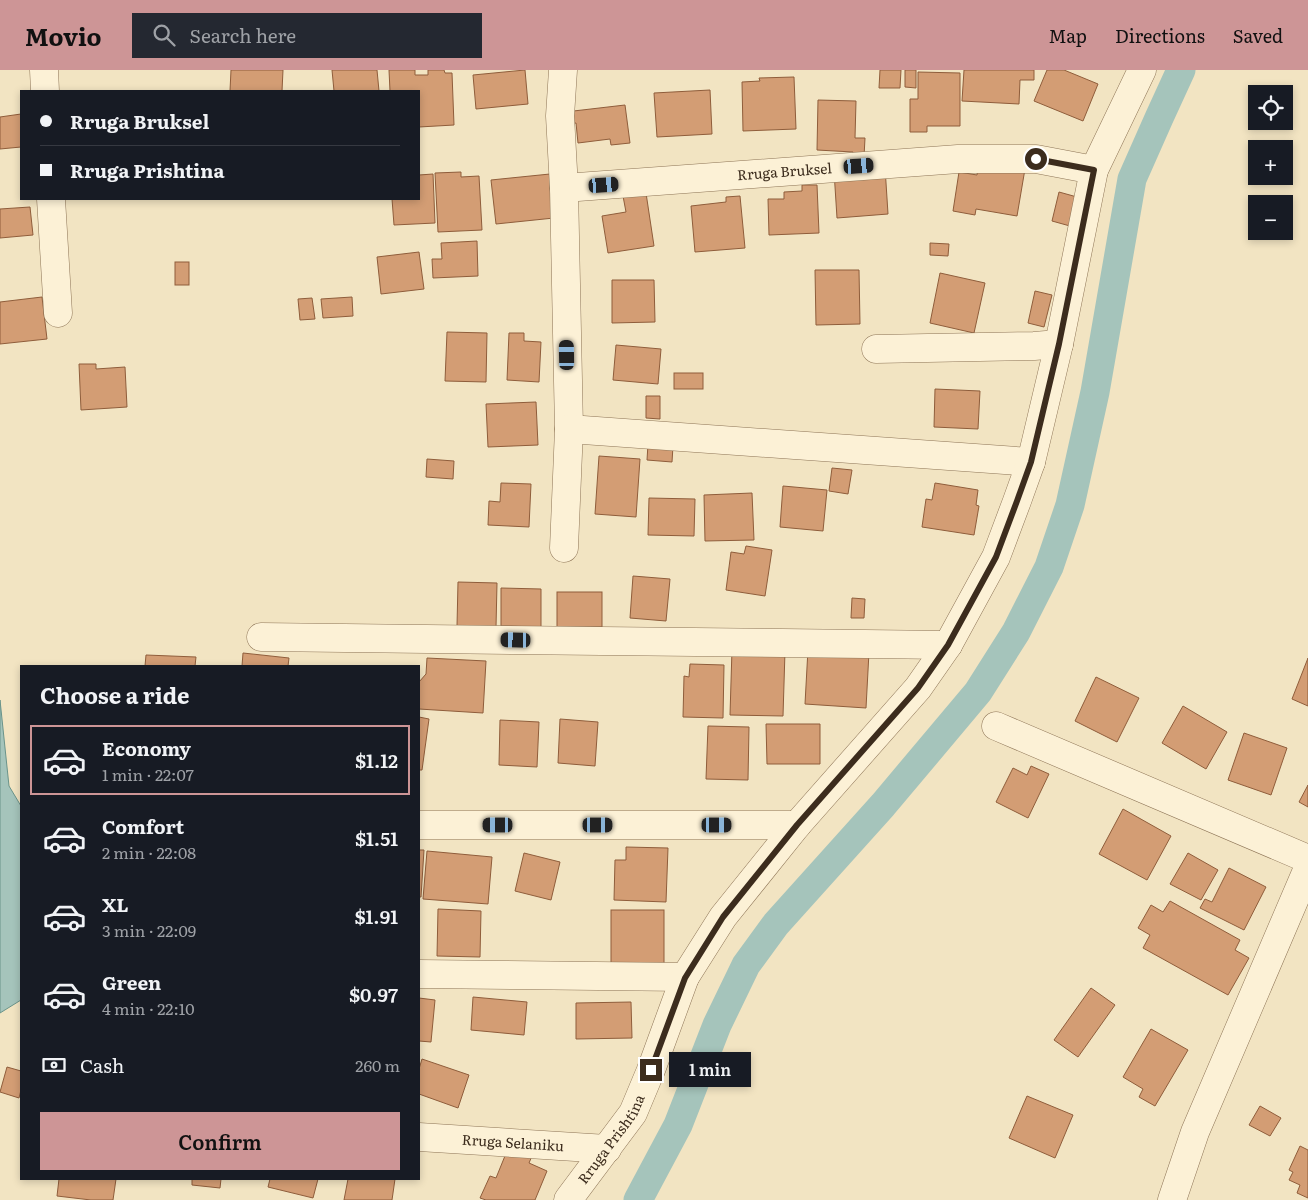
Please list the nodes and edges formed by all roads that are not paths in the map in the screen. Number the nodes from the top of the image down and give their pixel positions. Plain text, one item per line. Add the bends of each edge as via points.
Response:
1 (44, 70) edge
2 (563, 70) edge
3 (1142, 70) edge
4 (45, 90) edge
5 (1094, 170) junction
6 (564, 188) junction
7 (52, 200) edge
8 (58, 313) dead end
9 (1059, 344) junction
10 (876, 349) dead end
11 (569, 429) junction
12 (1031, 462) junction
13 (564, 548) dead end
14 (260, 637) dead end
15 (948, 645) junction
16 (996, 726) dead end
17 (420, 825) edge
18 (797, 825) junction
19 (1308, 860) edge
20 (1308, 868) edge
21 (420, 974) edge
22 (685, 978) junction
23 (420, 1137) edge
24 (607, 1149) junction
25 (568, 1200) edge
26 (1172, 1200) edge

1 - 4 street
2 - 6 street via 560,116
3 - 5 street, Rruga Prishtina
5 - 6 street, Rruga Bruksel via 1036,159 958,159
5 - 9 street, Rruga Prishtina
6 - 11 street
7 - 8 street
9 - 10 street
9 - 12 street, Rruga Prishtina
11 - 12 street
11 - 13 street
12 - 15 street, Rruga Prishtina via 996,557
14 - 15 street
15 - 18 street, Rruga Prishtina via 918,688
16 - 19 street
17 - 18 street
18 - 22 street, Rruga Prishtina via 723,917
20 - 26 street via 1195,1132
21 - 22 street
22 - 24 street, Rruga Prishtina via 633,1113
23 - 24 street, Rruga Selaniku
24 - 25 street, Rruga Prishtina

